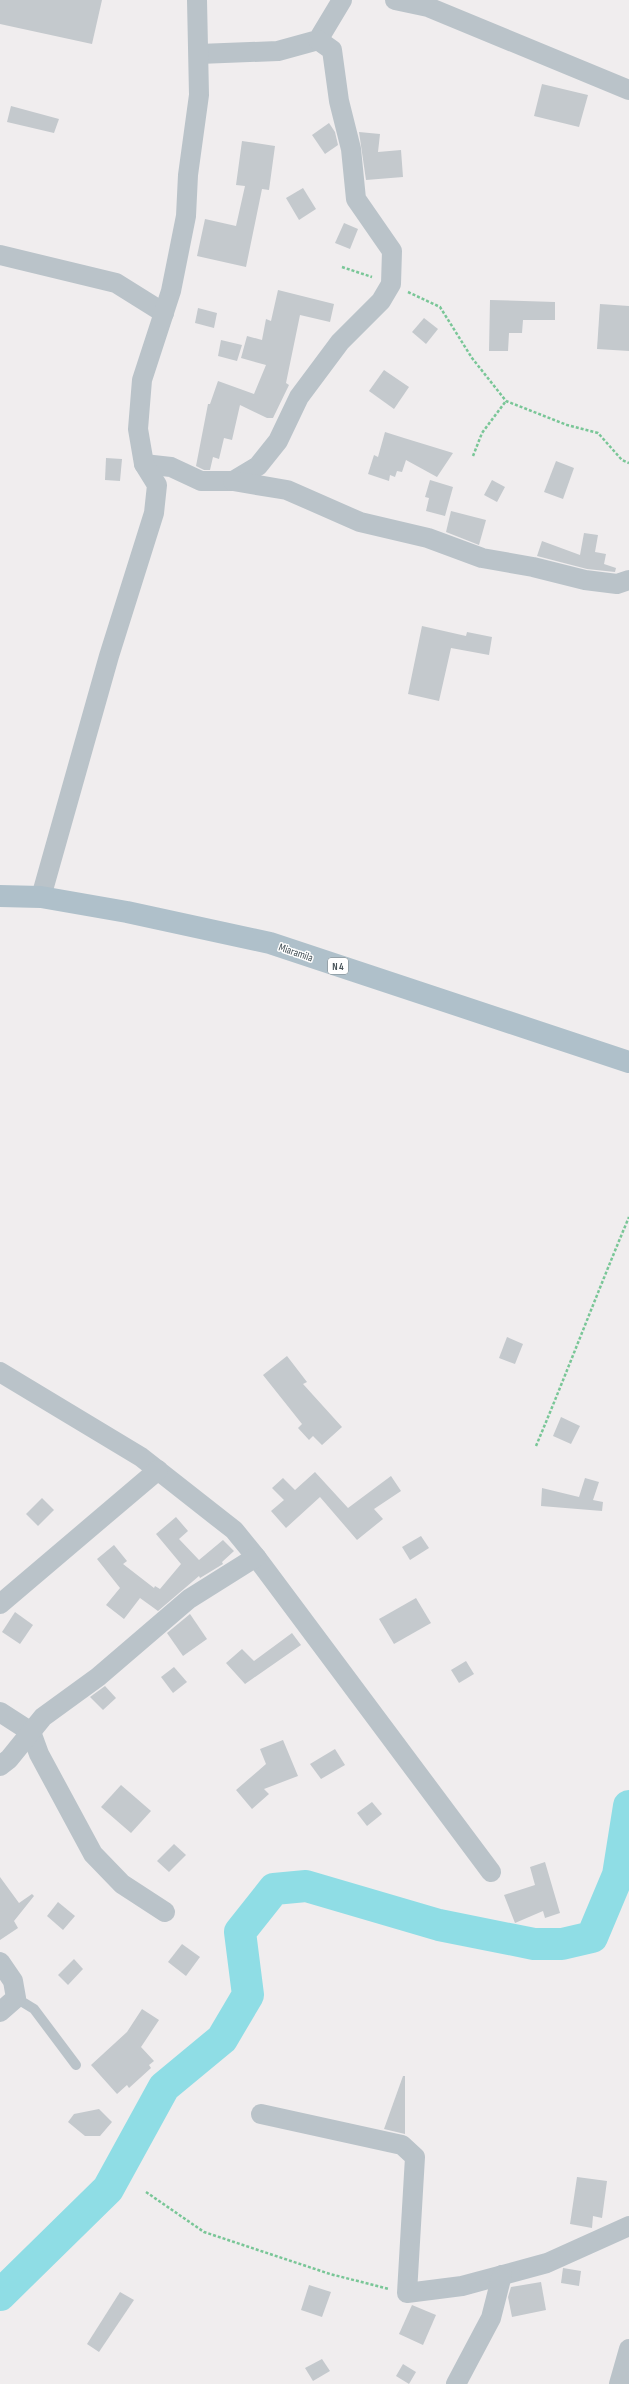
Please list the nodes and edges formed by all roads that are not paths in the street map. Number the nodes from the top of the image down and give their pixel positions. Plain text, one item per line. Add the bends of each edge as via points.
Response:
1 (197, 0) edge
2 (342, 0) edge
3 (395, 0) edge
4 (318, 40) junction
5 (200, 54) junction
6 (629, 90) edge
7 (0, 254) edge
8 (164, 313) junction
9 (144, 464) junction
10 (233, 481) junction
11 (629, 580) edge
12 (0, 896) edge
13 (41, 897) junction
14 (629, 1062) edge
15 (0, 1372) edge
16 (158, 1470) junction
17 (256, 1557) junction
18 (0, 1604) edge
19 (0, 1712) edge
20 (32, 1732) junction
21 (0, 1766) edge
22 (492, 1872) dead end
23 (165, 1912) dead end
24 (0, 1962) edge
25 (16, 1998) junction
26 (0, 2012) edge
27 (76, 2065) dead end
28 (261, 2114) dead end
29 (629, 2226) edge
30 (502, 2275) junction
31 (629, 2349) edge
32 (456, 2384) edge
33 (618, 2384) edge

1 - 5 street
2 - 4 street
3 - 6 street via 428,7
4 - 5 street via 278,51
4 - 10 street via 332,50 339,102 351,149 356,199 392,251 391,284 381,301 340,342 299,397 278,441 258,466
5 - 8 street via 199,95 188,175 186,216
7 - 8 street via 116,283
8 - 9 street via 142,380 138,429
9 - 10 street via 171,467 201,481
9 - 13 street via 157,485 154,513 109,656
10 - 11 street via 287,490 360,522 428,538 482,558 586,580 617,584
12 - 13 main road, Miaramila / N 4
13 - 14 main road, Miaramila / N 4 via 127,912 270,943
15 - 16 street
16 - 17 street via 234,1530
16 - 18 street
17 - 20 street via 190,1599 98,1677 43,1718
17 - 22 street
19 - 20 street
20 - 21 street
20 - 23 street via 39,1754 93,1854 122,1884
24 - 25 street via 13,1982
25 - 26 street
25 - 27 lane via 34,2009
28 - 30 street via 402,2145 415,2157 407,2293 462,2286
29 - 30 street via 547,2263
30 - 32 street via 491,2318
31 - 33 street

